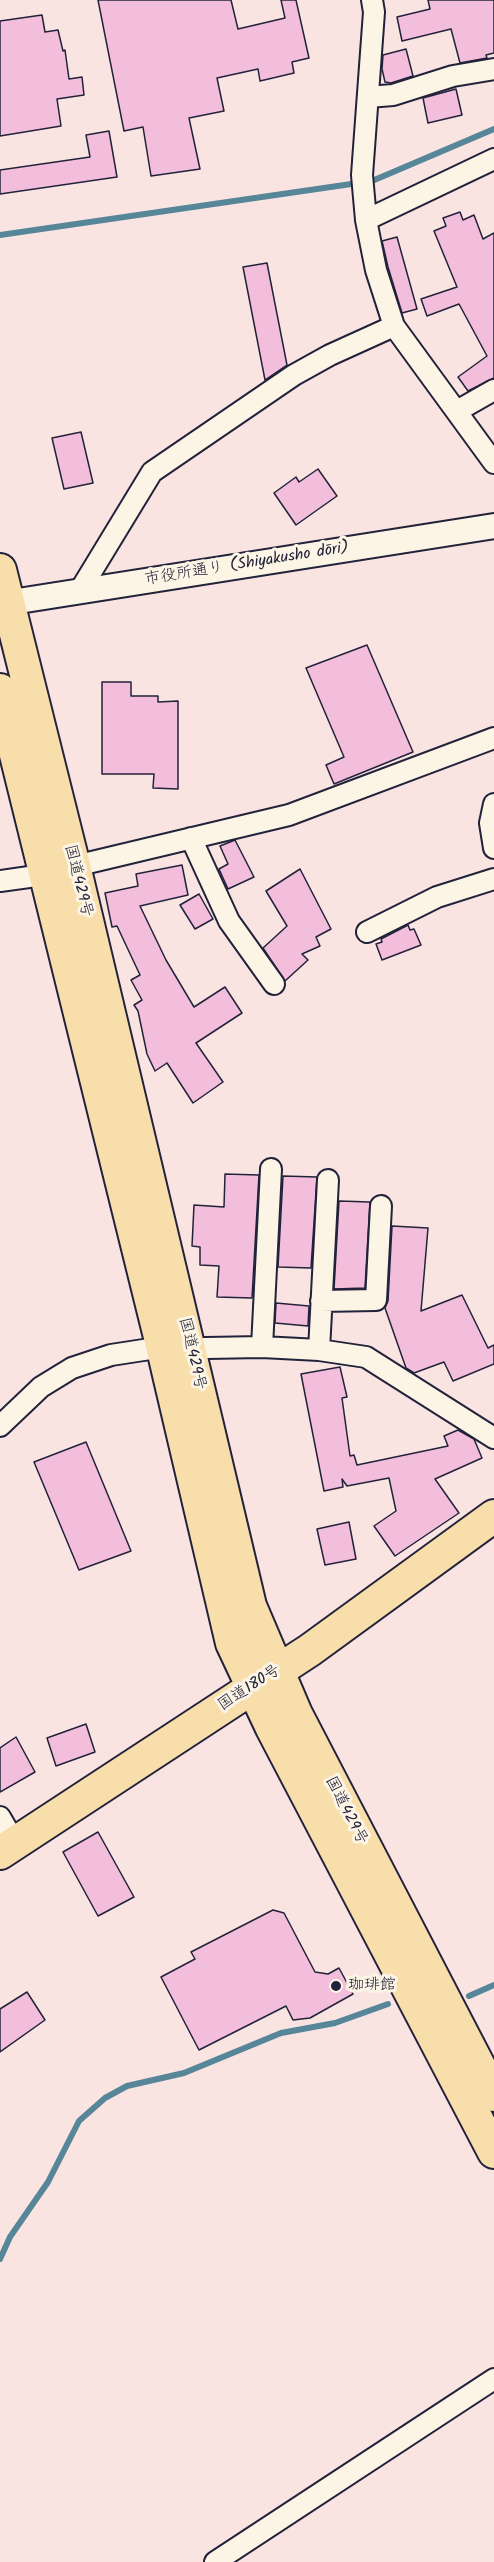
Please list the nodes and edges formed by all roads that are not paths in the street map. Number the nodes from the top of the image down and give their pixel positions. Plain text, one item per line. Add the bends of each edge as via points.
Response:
1 (372, 0) edge
2 (494, 69) edge
3 (368, 97) junction
4 (494, 159) edge
5 (366, 220) junction
6 (394, 326) junction
7 (494, 390) edge
8 (457, 411) junction
9 (494, 463) edge
10 (494, 526) edge
11 (0, 570) edge
12 (79, 592) junction
13 (4, 603) edge
14 (0, 690) edge
15 (494, 738) edge
16 (494, 804) edge
17 (190, 838) junction
18 (494, 849) edge
19 (74, 866) junction
20 (44, 873) junction
21 (494, 879) edge
22 (0, 881) edge
23 (367, 932) dead end
24 (274, 984) dead end
25 (271, 1169) dead end
26 (328, 1180) dead end
27 (381, 1206) dead end
28 (321, 1301) junction
29 (262, 1347) junction
30 (176, 1348) junction
31 (319, 1350) junction
32 (0, 1426) edge
33 (494, 1438) edge
34 (494, 1516) edge
35 (265, 1680) junction
36 (5, 1838) edge
37 (494, 2096) edge
38 (494, 2152) edge
39 (494, 2379) edge
40 (215, 2562) edge

1 - 3 street
2 - 3 street
3 - 5 street via 362,183
4 - 5 street
5 - 6 street via 376,270
6 - 8 street
6 - 12 street via 294,375 152,472
7 - 8 street
8 - 9 street
10 - 12 street, 市役所通り (Shiyakusho dōri)
11 - 13 highway, 国道429号
12 - 13 street, 市役所通り (Shiyakusho dōri)
13 - 19 highway, 国道429号
14 - 20 highway, 国道429号
15 - 17 street via 289,816
16 - 18 street via 490,823
17 - 19 street
17 - 24 street via 229,921
19 - 20 street
19 - 30 highway, 国道429号
20 - 22 street
20 - 30 highway, 国道429号
21 - 23 street via 437,897
25 - 29 street
26 - 28 street
27 - 28 street via 376,1300
28 - 31 street
29 - 30 street
29 - 31 street
30 - 32 street via 111,1355 72,1368 41,1387
30 - 35 highway, 国道429号 via 232,1643
31 - 33 street via 366,1357
34 - 35 highway, 国道180号
35 - 36 highway, 国道180号
35 - 37 highway, 国道429号 via 296,1714
35 - 38 highway, 国道429号 via 356,1891
39 - 40 street

